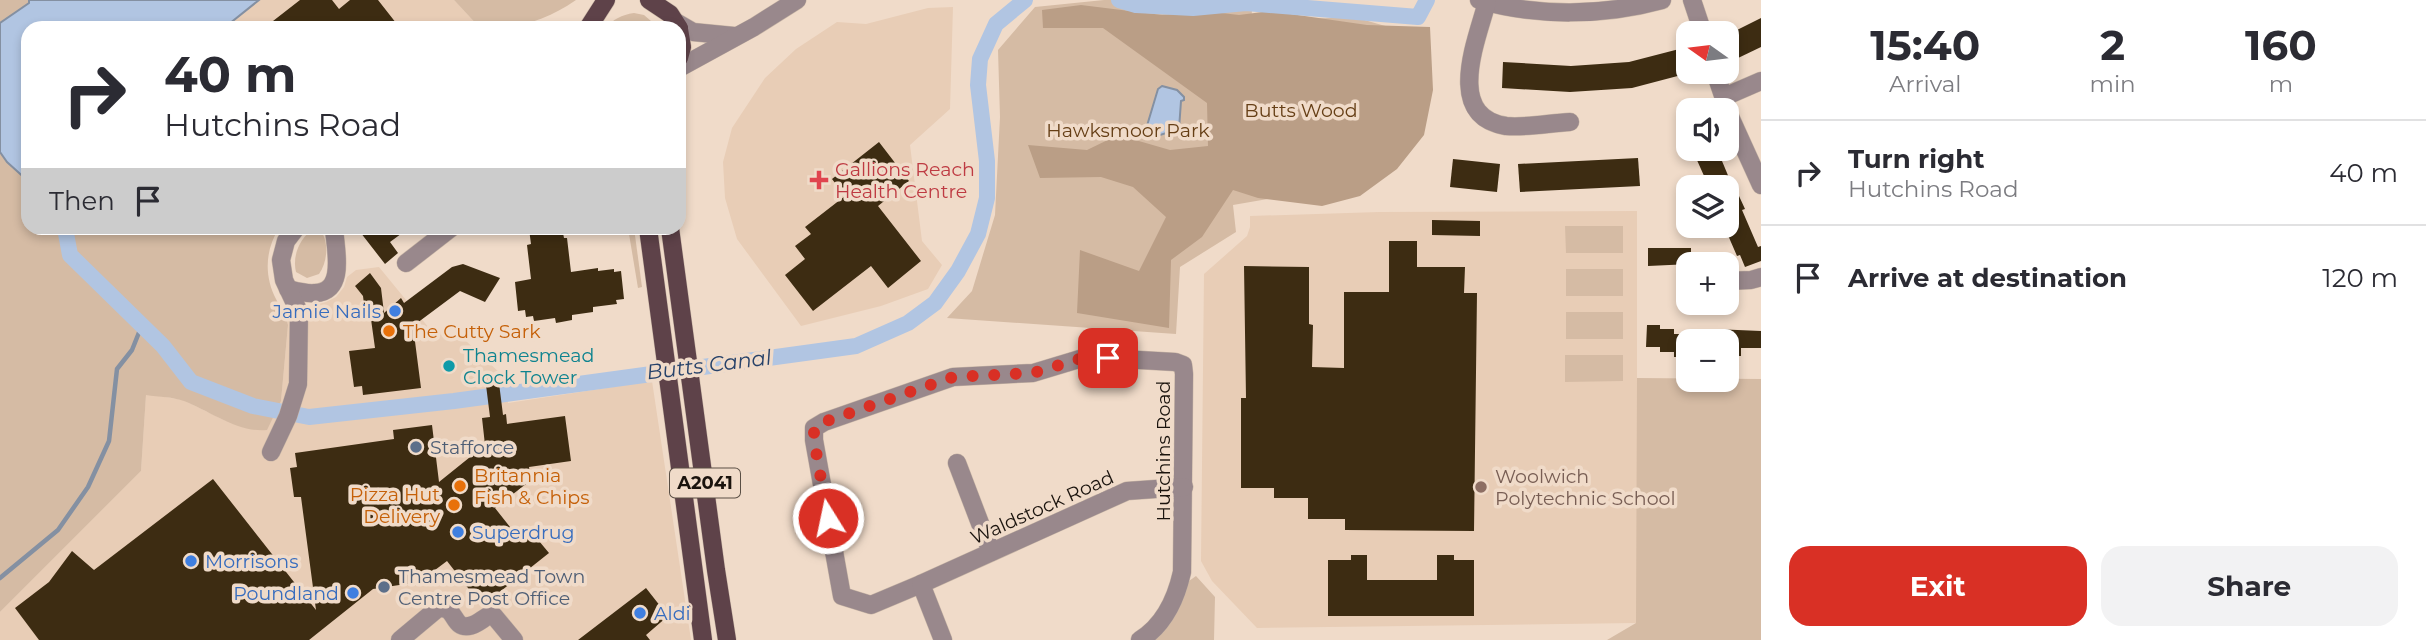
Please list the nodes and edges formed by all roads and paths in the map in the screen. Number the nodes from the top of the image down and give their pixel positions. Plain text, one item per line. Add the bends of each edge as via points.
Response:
1 (797, 0) edge
2 (1662, 0) edge
3 (1692, 0) edge
4 (1483, 1) edge
5 (609, 2) edge
6 (593, 21) edge
7 (1699, 21) edge
8 (686, 27) edge
9 (734, 36) junction
10 (686, 64) edge
11 (1761, 81) edge
12 (1719, 84) edge
13 (1724, 97) junction
14 (1570, 122) dead end
15 (1761, 185) edge
16 (291, 235) edge
17 (335, 235) edge
18 (442, 235) edge
19 (649, 235) edge
20 (671, 235) edge
21 (406, 263) dead end
22 (1761, 277) edge
23 (1739, 280) edge
24 (288, 289) junction
25 (824, 422) joint
26 (271, 452) dead end
27 (957, 463) dead end
28 (1184, 487) junction
29 (991, 552) junction
30 (921, 584) junction
31 (400, 640) edge
32 (514, 640) edge
33 (703, 640) edge
34 (727, 640) edge
35 (943, 640) edge
36 (1140, 640) edge

1 - 9 street
2 - 4 street via 1578,12
3 - 7 street
4 - 14 street via 1467,76 1477,111 1507,126
5 - 6 main road
8 - 9 street
9 - 10 street
11 - 13 street
12 - 13 street
13 - 15 street
16 - 24 street via 281,260
17 - 24 street via 338,258 331,285 316,293
18 - 21 street
19 - 33 main road, A2041
20 - 34 main road, A2041
22 - 23 street
24 - 26 street via 299,312 300,358 296,395
25 - 28 street, Hutchins Road via 953,377 1033,373 1086,357 1175,362 1183,365 1184,374
25 - 30 street, Waldstock Road via 814,428 814,440 842,596 871,605
27 - 29 street
28 - 29 street, Waldstock Road via 1127,491
28 - 36 street, Hutchins Road via 1184,560 1178,590 1166,615
29 - 30 street, Waldstock Road
30 - 35 street
31 - 32 street via 444,608 465,626 494,616

